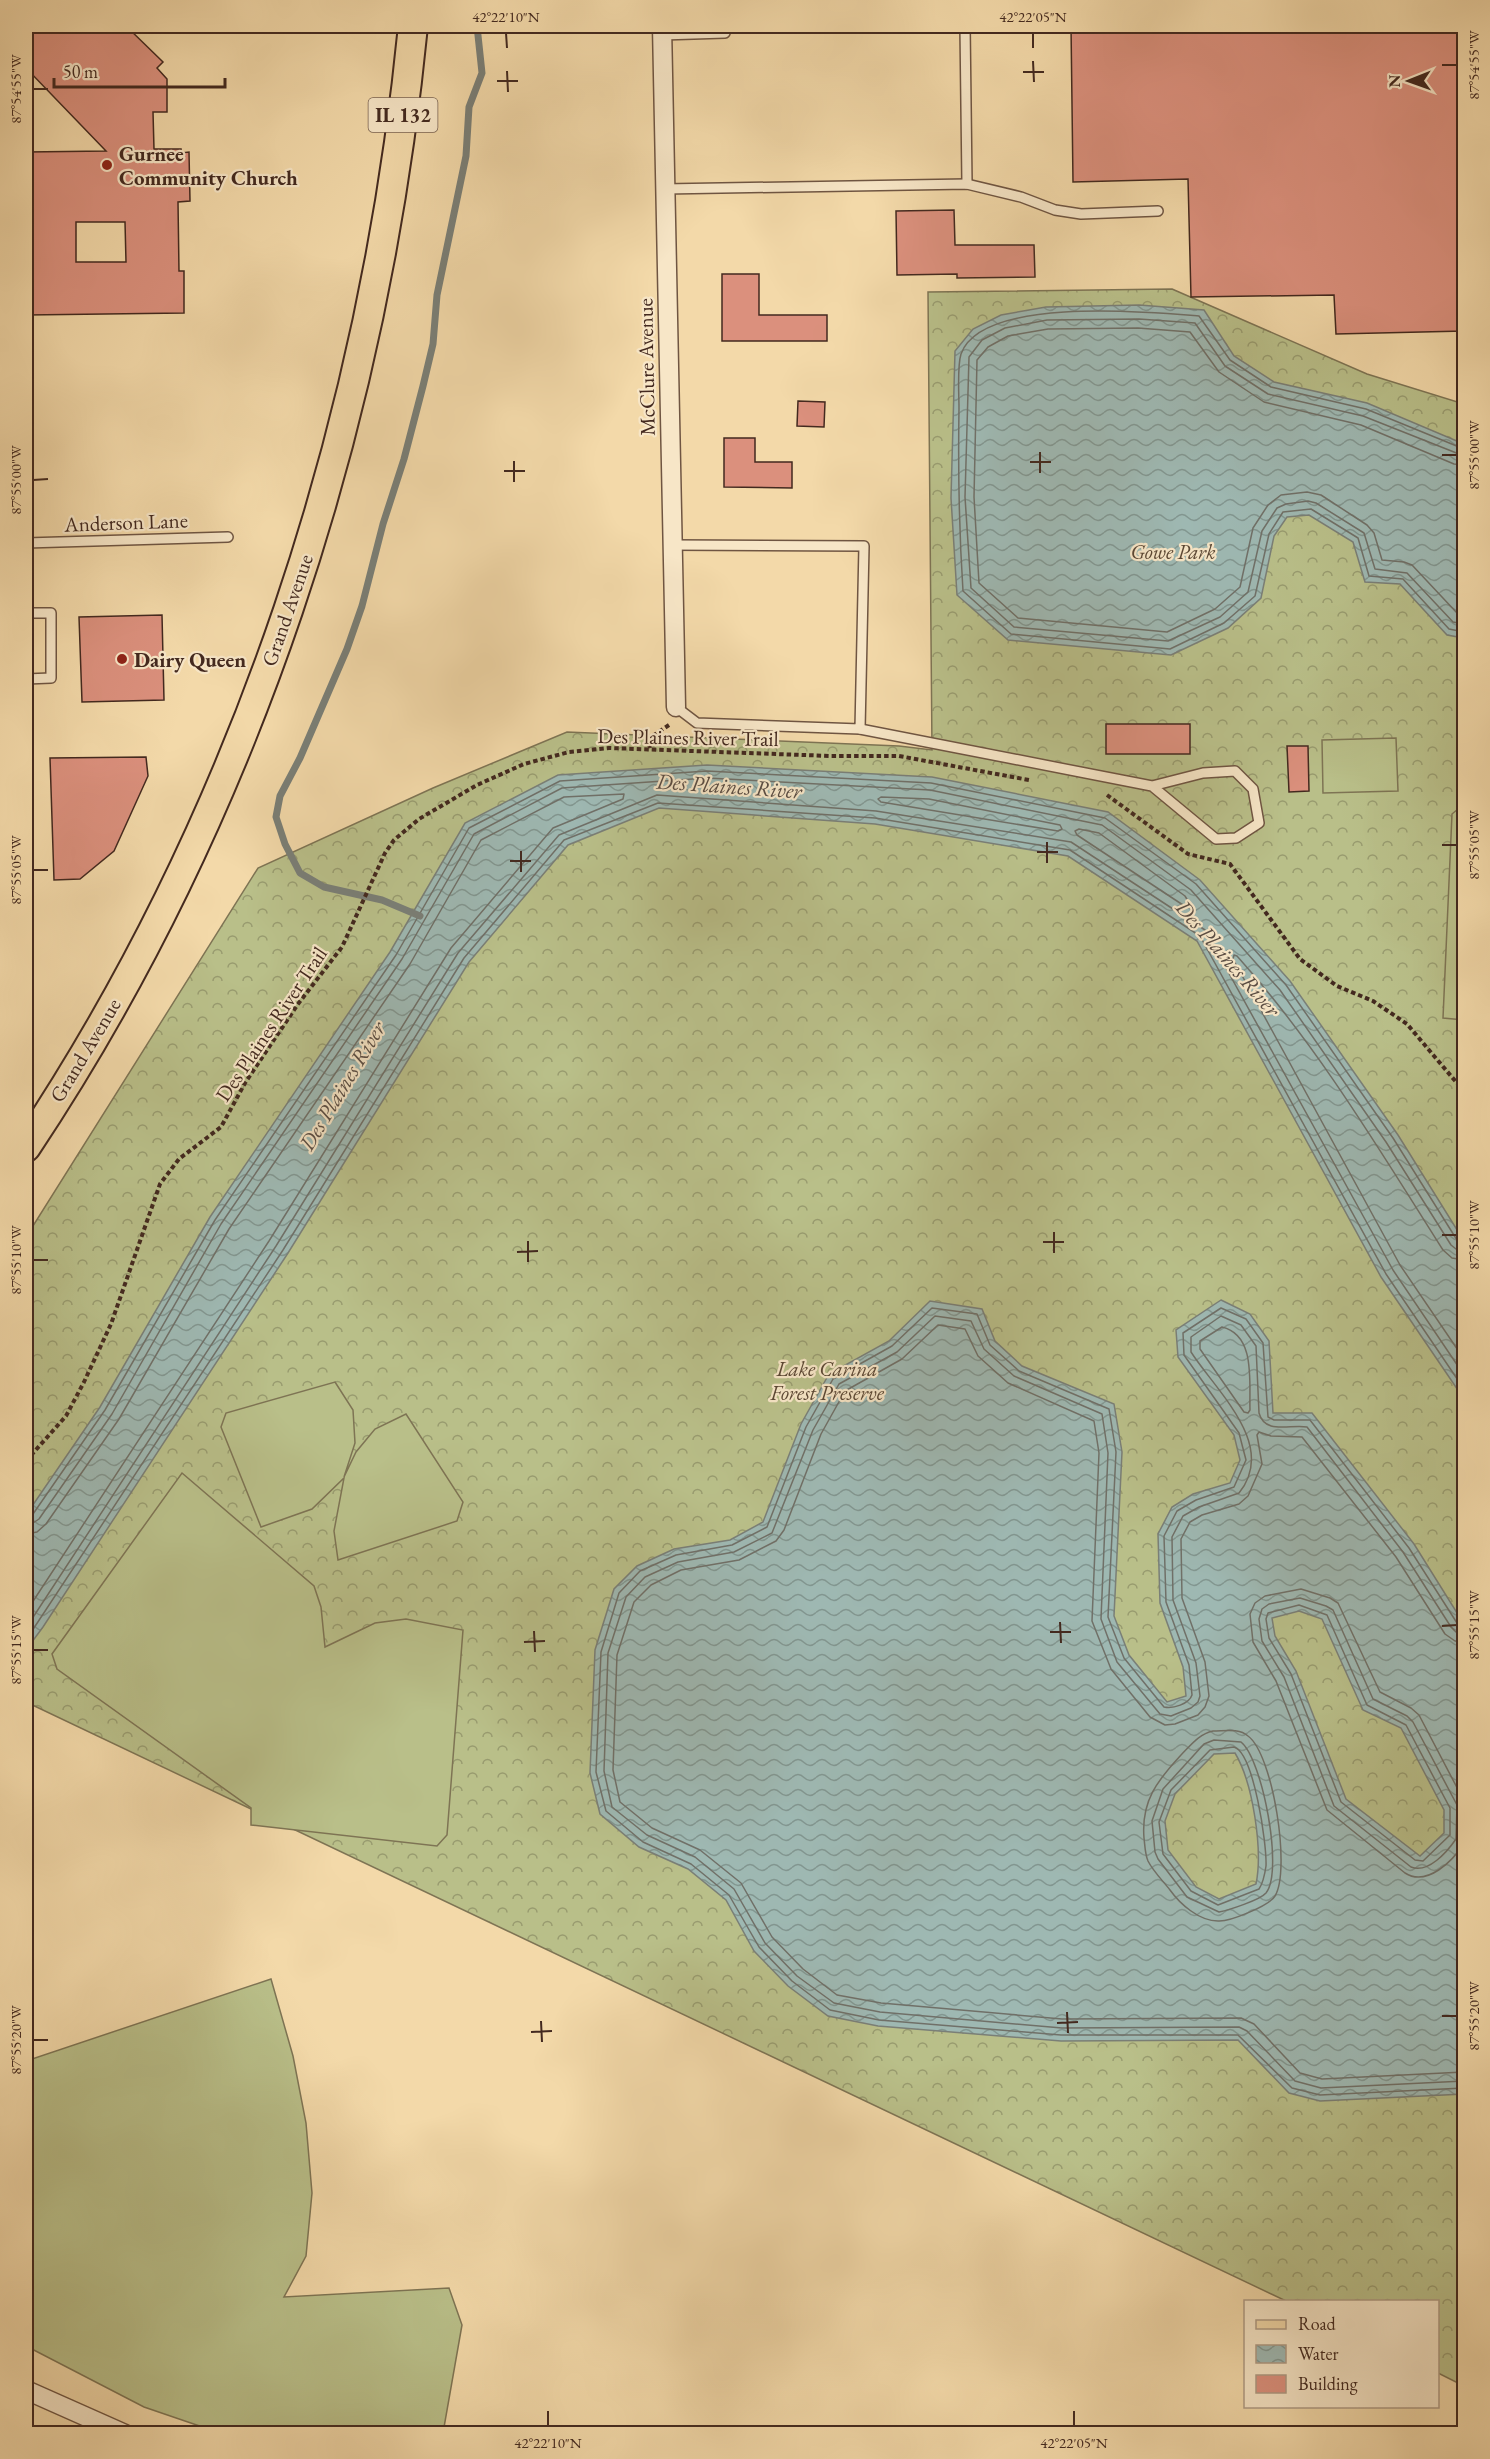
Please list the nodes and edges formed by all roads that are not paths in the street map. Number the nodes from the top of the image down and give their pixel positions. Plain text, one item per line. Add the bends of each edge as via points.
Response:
1 (413, 26) edge
2 (724, 26) edge
3 (965, 26) edge
4 (662, 30) edge
5 (967, 184) junction
6 (664, 189) junction
7 (1158, 211) dead end
8 (228, 537) dead end
9 (26, 543) edge
10 (672, 545) junction
11 (26, 613) edge
12 (26, 679) edge
13 (676, 707) joint
14 (860, 729) junction
15 (1152, 786) junction
16 (29, 1138) edge
17 (26, 2390) edge
18 (125, 2433) edge

1 - 16 main road, Grand Avenue / IL 132 via 400,137 355,381 280,635 213,804 146,943 84,1056
2 - 4 lane via 724,33
3 - 5 lane
4 - 6 street, McClure Avenue
5 - 6 lane
5 - 7 lane via 1081,214
6 - 10 street, McClure Avenue
8 - 9 lane, Anderson Lane
10 - 13 street, McClure Avenue
10 - 14 lane via 864,546
11 - 12 lane via 51,613 51,678
13 - 14 lane via 697,723
14 - 15 lane
15 - 15 lane via 1203,772 1235,771 1253,789 1258,823 1236,838 1216,839
17 - 18 street

